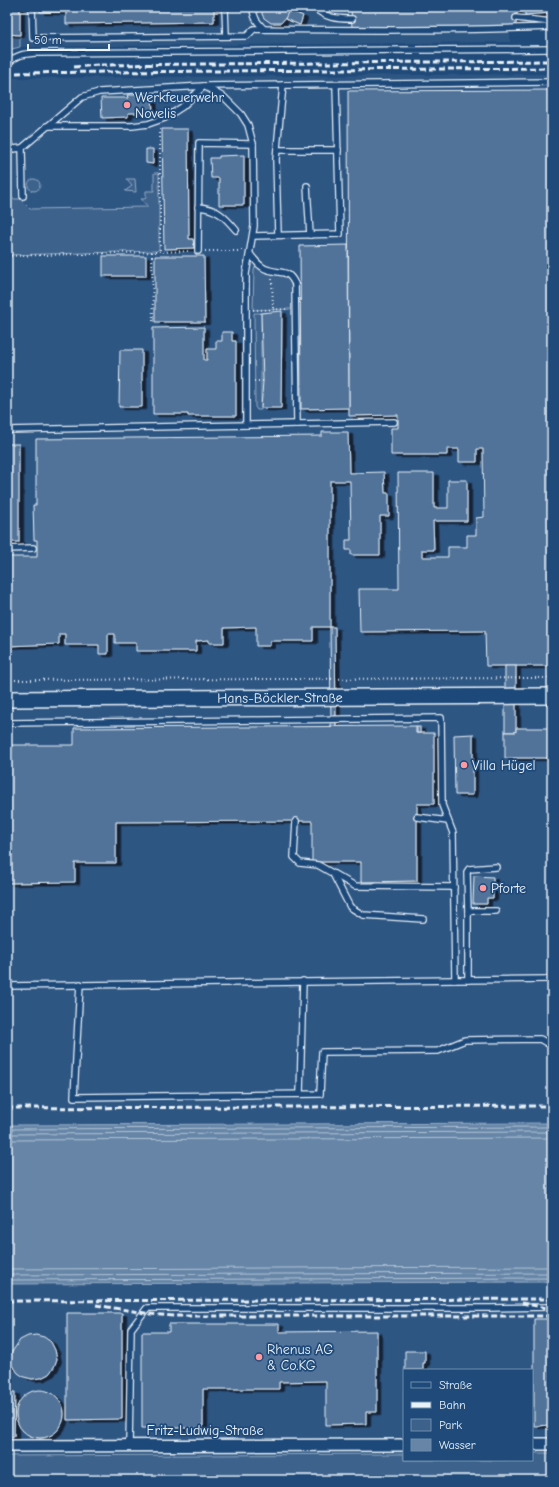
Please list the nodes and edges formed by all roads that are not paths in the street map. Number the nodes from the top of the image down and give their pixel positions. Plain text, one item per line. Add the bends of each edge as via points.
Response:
1 (32, 7) edge
2 (225, 7) edge
3 (253, 7) edge
4 (313, 7) edge
5 (516, 18) dead end
6 (352, 19) dead end
7 (552, 22) edge
8 (552, 27) edge
9 (264, 29) junction
10 (226, 36) junction
11 (552, 49) edge
12 (7, 64) edge
13 (552, 82) edge
14 (336, 84) junction
15 (283, 85) junction
16 (204, 86) junction
17 (47, 126) junction
18 (7, 140) edge
19 (253, 144) junction
20 (9, 148) edge
21 (22, 148) junction
22 (277, 150) junction
23 (338, 150) junction
24 (307, 186) dead end
25 (23, 196) dead end
26 (198, 207) junction
27 (236, 230) dead end
28 (278, 235) junction
29 (310, 235) junction
30 (253, 236) junction
31 (198, 251) dead end
32 (250, 254) junction
33 (394, 422) dead end
34 (296, 424) junction
35 (246, 425) junction
36 (7, 430) edge
37 (33, 548) dead end
38 (7, 549) edge
39 (552, 696) edge
40 (7, 698) edge
41 (7, 723) edge
42 (417, 817) dead end
43 (296, 821) dead end
44 (448, 821) junction
45 (496, 867) dead end
46 (333, 873) junction
47 (454, 887) junction
48 (496, 911) dead end
49 (468, 913) junction
50 (423, 919) dead end
51 (552, 979) edge
52 (455, 980) junction
53 (468, 980) junction
54 (303, 981) junction
55 (80, 984) junction
56 (7, 986) edge
57 (552, 1046) edge
58 (300, 1094) junction
59 (552, 1307) edge
60 (533, 1444) edge
61 (552, 1444) edge
62 (129, 1445) junction
63 (403, 1445) edge
64 (7, 1446) edge

1 - 10 lane via 33,38
2 - 10 lane
3 - 9 lane via 257,22
4 - 6 lane via 334,19
5 - 7 lane
8 - 9 lane
9 - 10 lane via 254,29 247,36
11 - 12 lane via 35,53 21,54
13 - 14 lane
14 - 15 lane
14 - 23 lane
15 - 16 lane
15 - 22 lane
16 - 17 lane via 99,92 82,97
16 - 17 lane via 182,107 148,124
16 - 19 lane via 224,98 241,114 250,129
17 - 21 lane
18 - 20 lane
19 - 26 lane via 199,143
19 - 30 lane
20 - 21 lane
21 - 25 lane
22 - 23 lane
22 - 28 lane
23 - 29 lane via 340,234
24 - 29 lane
26 - 27 lane via 208,207 216,211
26 - 31 lane
28 - 29 lane
28 - 30 lane
30 - 32 lane
32 - 34 lane via 260,266 272,271 285,272 295,284
32 - 35 lane via 246,274
33 - 34 lane
34 - 35 lane
35 - 36 lane
37 - 38 lane
39 - 40 main road, Hans-Böckler-Straße
41 - 44 lane via 441,718 442,805
42 - 44 lane
43 - 46 lane via 294,857 300,863 318,865
44 - 47 lane via 453,833
45 - 49 lane via 469,869 467,872
46 - 47 lane via 355,886
46 - 50 lane via 350,908 363,915
47 - 52 lane
48 - 49 lane
49 - 53 lane
51 - 53 lane
52 - 53 lane
52 - 54 lane
54 - 55 lane
54 - 58 lane
55 - 56 lane
55 - 58 lane via 74,1097
57 - 58 lane via 540,1039 465,1040 438,1051 322,1052 320,1094
59 - 62 lane via 147,1308 131,1329
60 - 61 street
62 - 63 street, Fritz-Ludwig-Straße
62 - 64 street, Fritz-Ludwig-Straße

